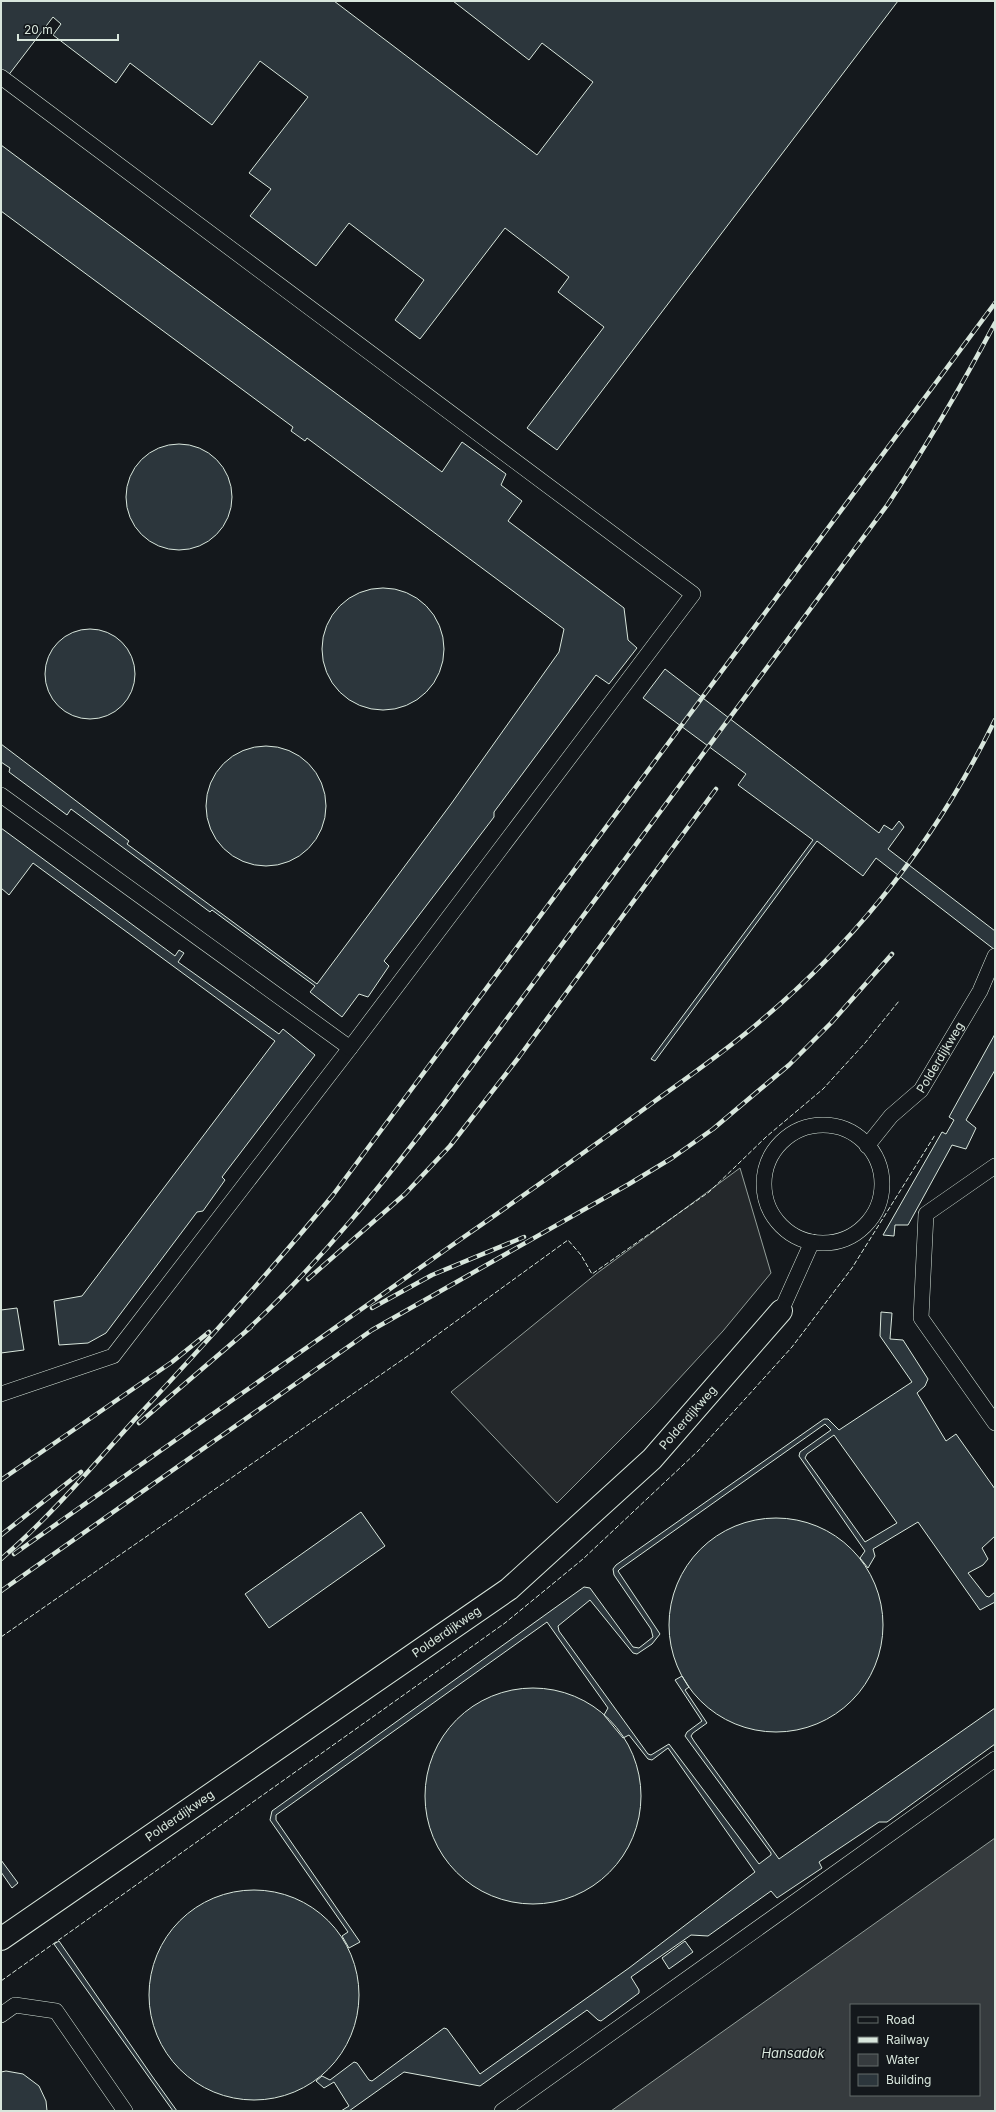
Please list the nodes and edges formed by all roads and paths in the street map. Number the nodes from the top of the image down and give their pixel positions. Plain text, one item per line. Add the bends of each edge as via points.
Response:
1 (1, 77) edge
2 (1, 795) edge
3 (995, 956) edge
4 (350, 1048) junction
5 (867, 1146) junction
6 (995, 1166) edge
7 (812, 1242) junction
8 (781, 1311) joint
9 (1, 1394) edge
10 (995, 1423) edge
11 (995, 1759) edge
12 (1, 1939) edge
13 (1, 2014) edge
14 (125, 2111) edge
15 (502, 2111) edge

1 - 4 lane via 693,594
2 - 4 lane
3 - 5 lane, Polderdijkweg via 980,991 921,1090 891,1116
4 - 9 lane via 112,1356
5 - 7 lane via 875,1155 882,1179 879,1203 874,1214 848,1238 824,1243
5 - 7 lane via 855,1135 841,1128 810,1127 782,1142 772,1155 764,1185 773,1216 797,1237
6 - 10 lane via 926,1214 921,1318
7 - 8 lane, Polderdijkweg
8 - 12 street, Polderdijkweg via 652,1458 509,1589
11 - 15 lane
13 - 14 lane via 15,2004 56,2011

